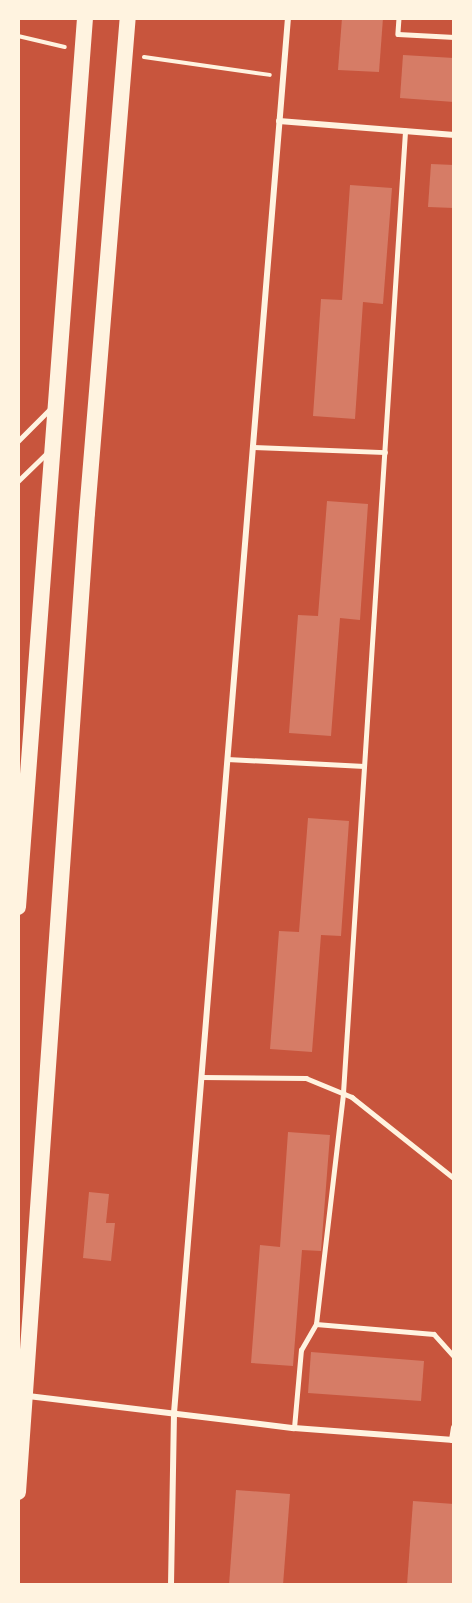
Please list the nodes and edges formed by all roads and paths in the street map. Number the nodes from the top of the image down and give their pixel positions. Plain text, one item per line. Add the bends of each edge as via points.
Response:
1 (85, 18) edge
2 (128, 18) edge
3 (288, 18) edge
4 (399, 18) edge
5 (18, 36) edge
6 (454, 37) edge
7 (83, 51) junction
8 (125, 55) junction
9 (282, 77) junction
10 (279, 121) junction
11 (405, 132) junction
12 (454, 135) edge
13 (58, 401) junction
14 (18, 441) edge
15 (55, 444) junction
16 (252, 447) junction
17 (385, 452) junction
18 (18, 481) edge
19 (227, 759) junction
20 (364, 766) junction
21 (18, 907) edge
22 (201, 1077) junction
23 (343, 1093) junction
24 (454, 1178) edge
25 (316, 1324) junction
26 (454, 1356) edge
27 (22, 1396) edge
28 (174, 1413) junction
29 (454, 1427) edge
30 (294, 1428) junction
31 (453, 1440) edge
32 (18, 1492) edge
33 (171, 1585) edge

1 - 7 highway
2 - 8 highway
3 - 9 street
4 - 6 lane via 398,34
5 - 7 path
7 - 13 highway
8 - 9 path
8 - 27 highway
9 - 10 street
10 - 11 street
10 - 16 street
11 - 12 street
11 - 17 lane
13 - 14 lane
13 - 15 highway
15 - 18 lane
15 - 21 highway
16 - 17 lane
16 - 19 street
17 - 20 lane
19 - 20 lane
19 - 22 street
20 - 23 lane
22 - 23 lane via 306,1078
22 - 28 street
23 - 24 lane
23 - 25 lane
25 - 26 lane via 434,1334
25 - 30 lane via 301,1350
27 - 28 street
27 - 32 highway
28 - 30 street
28 - 33 street
29 - 31 street
30 - 31 street

